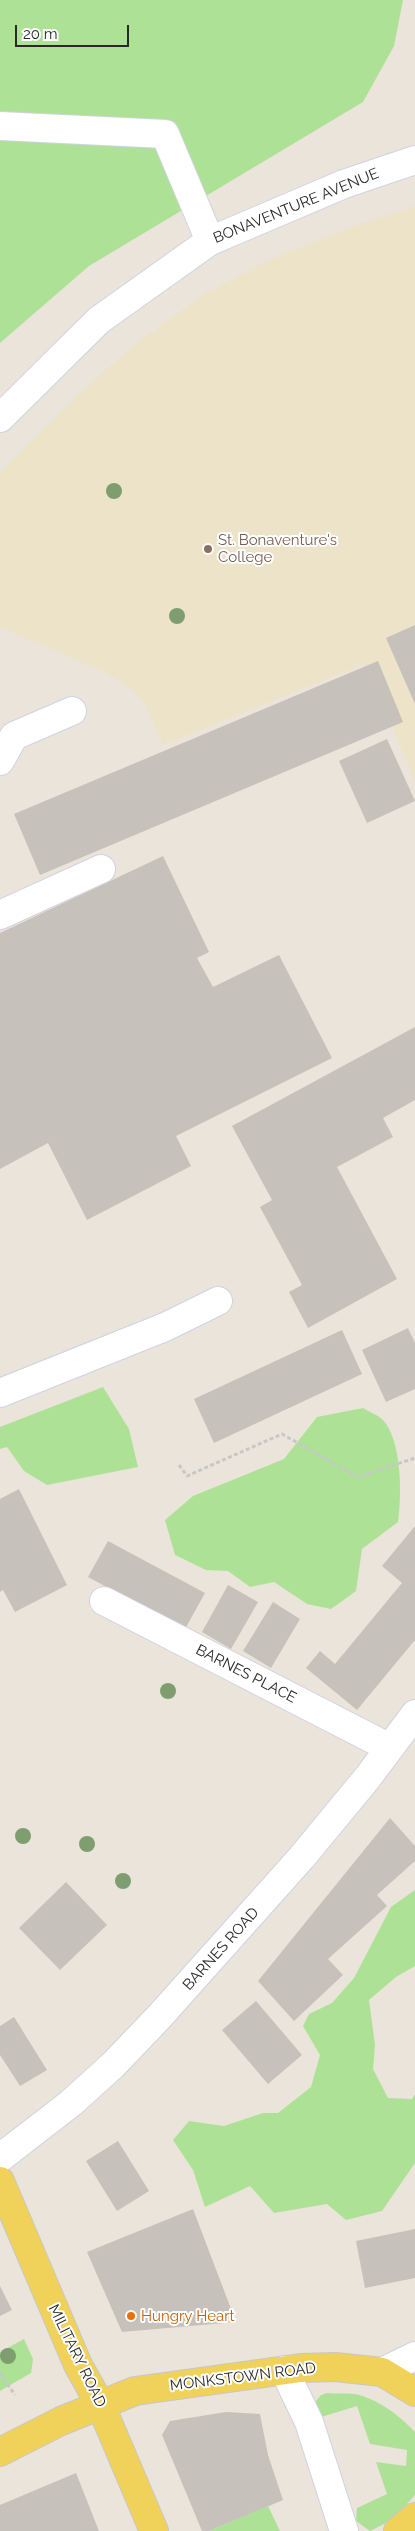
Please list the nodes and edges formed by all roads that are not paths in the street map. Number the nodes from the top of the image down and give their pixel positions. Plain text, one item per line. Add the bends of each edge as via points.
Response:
1 (2, 127) edge
2 (415, 160) edge
3 (210, 241) junction
4 (0, 418) edge
5 (72, 711) dead end
6 (0, 762) edge
7 (101, 869) dead end
8 (0, 915) edge
9 (218, 1301) dead end
10 (0, 1393) edge
11 (104, 1601) dead end
12 (415, 1714) edge
13 (388, 1747) junction
14 (0, 2158) edge
15 (0, 2181) edge
16 (415, 2356) edge
17 (284, 2370) junction
18 (382, 2372) junction
19 (415, 2392) edge
20 (101, 2406) junction
21 (30, 2436) junction
22 (0, 2439) edge
23 (0, 2452) edge
24 (415, 2517) edge
25 (154, 2531) edge
26 (344, 2531) edge
27 (398, 2531) edge

1 - 3 street via 165,134
2 - 3 street, BONAVENTURE AVENUE via 344,184
3 - 4 street, BONAVENTURE AVENUE via 99,320
5 - 6 street via 14,736
7 - 8 street
9 - 10 street via 165,1328
11 - 13 street, BARNES PLACE
12 - 13 street, BARNES ROAD
13 - 14 street, BARNES ROAD via 368,1777 302,1857 210,1962 113,2065 71,2103
15 - 20 main road, MILITARY ROAD via 78,2365
16 - 18 street
17 - 18 main road, MONKSTOWN ROAD via 335,2366
17 - 20 main road, MONKSTOWN ROAD via 135,2391
17 - 26 street via 309,2422
18 - 19 main road
20 - 21 main road, MONKSTOWN ROAD
20 - 25 main road, MILITARY ROAD
21 - 22 main road
21 - 23 main road
24 - 27 main road

